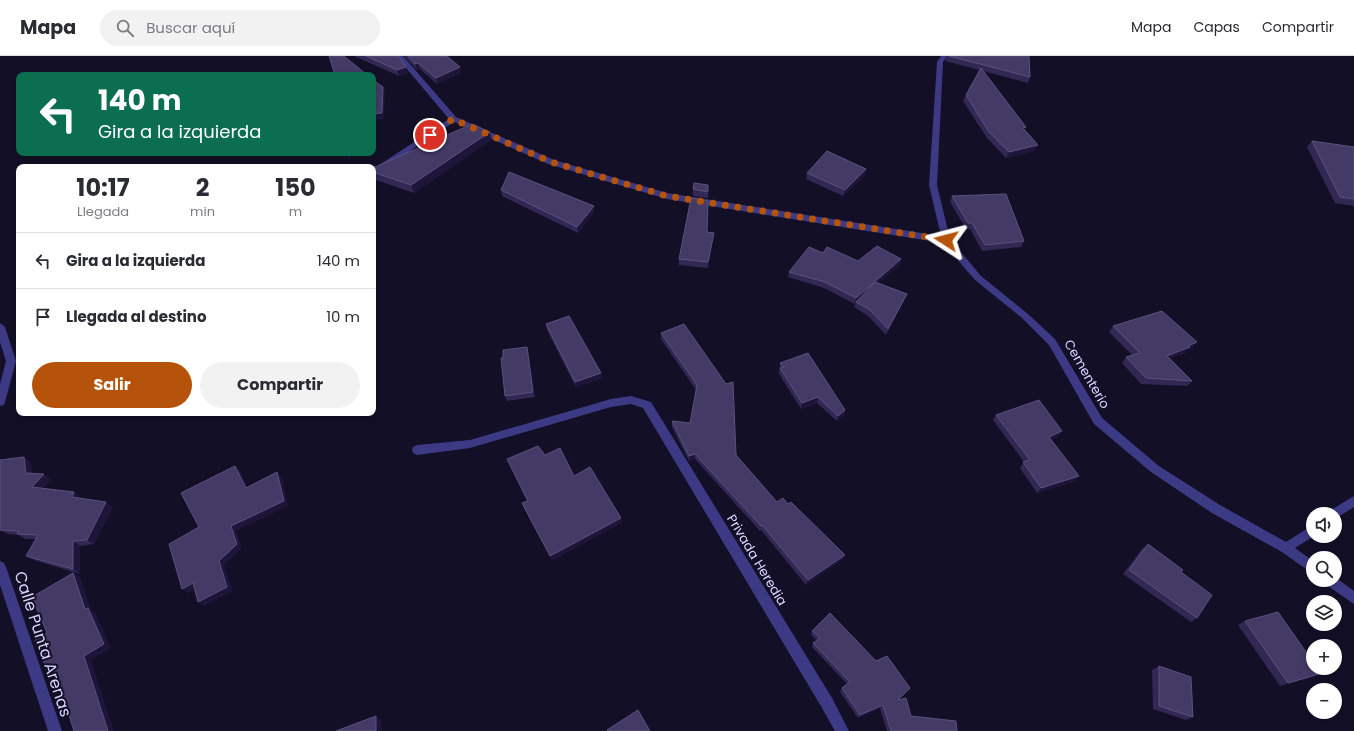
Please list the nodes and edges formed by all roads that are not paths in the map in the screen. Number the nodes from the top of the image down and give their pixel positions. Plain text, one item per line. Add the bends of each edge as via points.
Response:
1 (399, 56) edge
2 (944, 56) edge
3 (453, 119) junction
4 (376, 171) edge
5 (946, 240) junction
6 (0, 327) edge
7 (0, 402) edge
8 (417, 450) dead end
9 (1354, 501) edge
10 (1342, 509) edge
11 (1306, 535) edge
12 (1286, 548) junction
13 (1306, 563) edge
14 (0, 567) edge
15 (1339, 587) edge
16 (1354, 598) edge
17 (55, 731) edge
18 (842, 731) edge

1 - 3 street
2 - 5 street, Cementerio via 940,62 933,185
3 - 4 street
3 - 5 street via 551,162 667,196
5 - 12 street, Cementerio via 978,278 1025,316 1052,342 1098,421 1155,469 1216,509
6 - 7 street via 11,361
8 - 18 street, Privada Heredia via 470,444 611,403 631,400 647,405
9 - 10 street
11 - 12 street
12 - 13 street, Cementerio
14 - 17 street, Calle Punta Arenas
15 - 16 street

